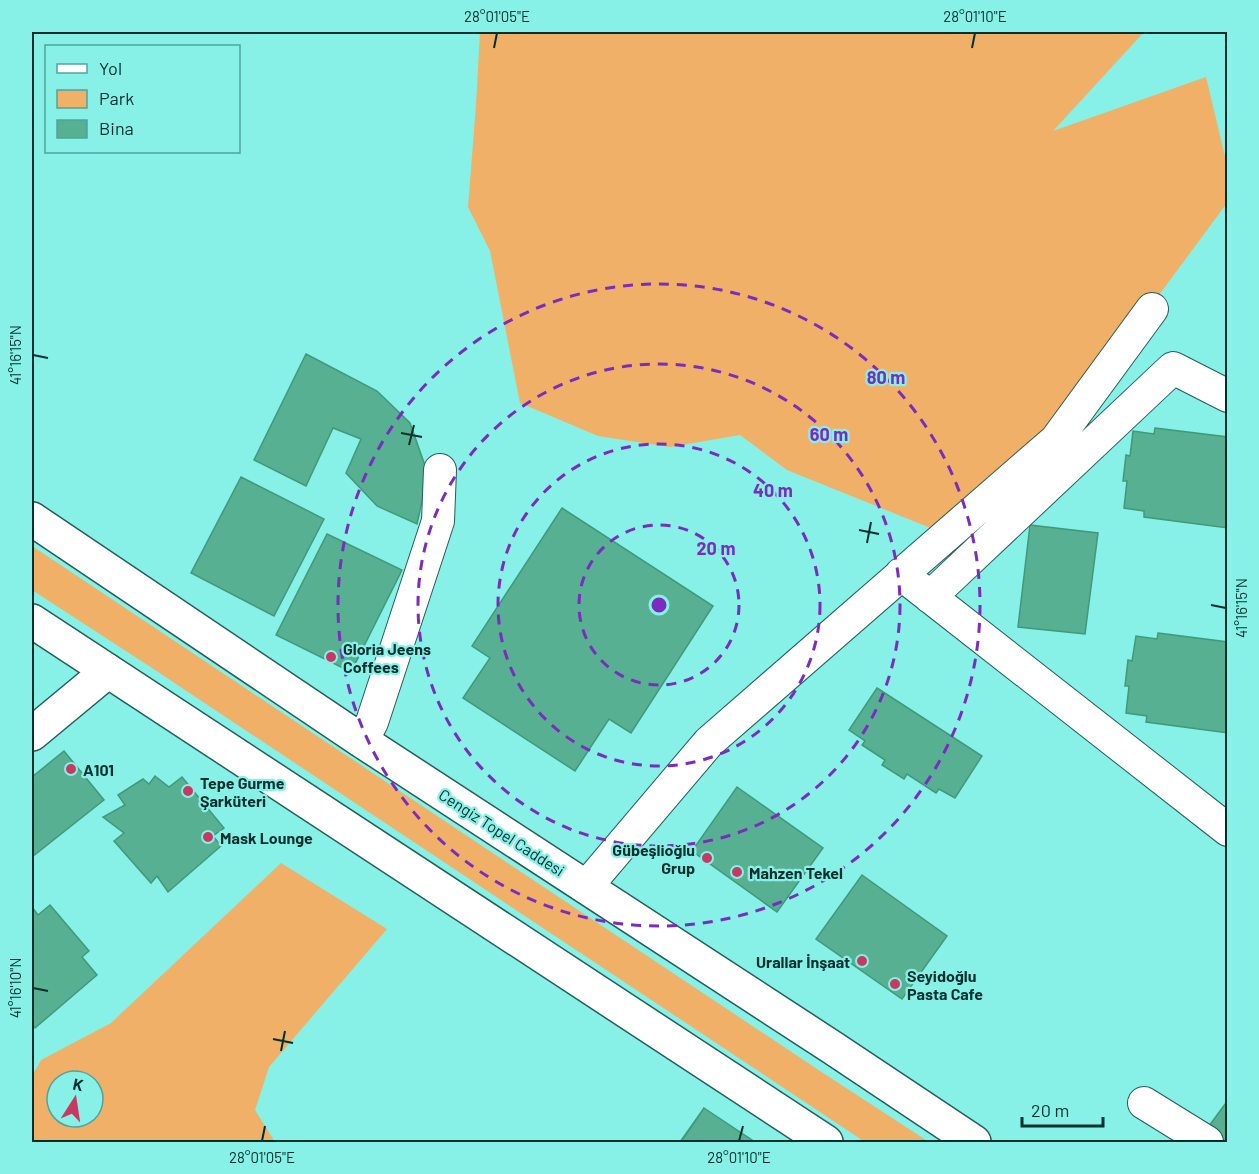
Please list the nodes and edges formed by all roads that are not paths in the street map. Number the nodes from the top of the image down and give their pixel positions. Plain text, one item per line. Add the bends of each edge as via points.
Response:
1 (1152, 309) dead end
2 (1227, 396) edge
3 (440, 470) dead end
4 (32, 519) edge
5 (901, 574) junction
6 (930, 597) junction
7 (32, 621) edge
8 (108, 671) junction
9 (32, 734) edge
10 (362, 741) junction
11 (1227, 830) edge
12 (586, 887) junction
13 (1144, 1103) dead end
14 (826, 1143) edge
15 (974, 1143) edge
16 (1207, 1143) edge

1 - 5 street via 1056,440
2 - 6 street via 1173,368
3 - 10 street via 438,521 372,722
4 - 10 main road, Cengiz Topel Caddesi
5 - 6 street
5 - 12 street via 709,742
6 - 11 street
7 - 8 main road
8 - 9 main road
8 - 14 main road
10 - 12 main road, Cengiz Topel Caddesi
12 - 15 main road, Cengiz Topel Caddesi
13 - 16 street

